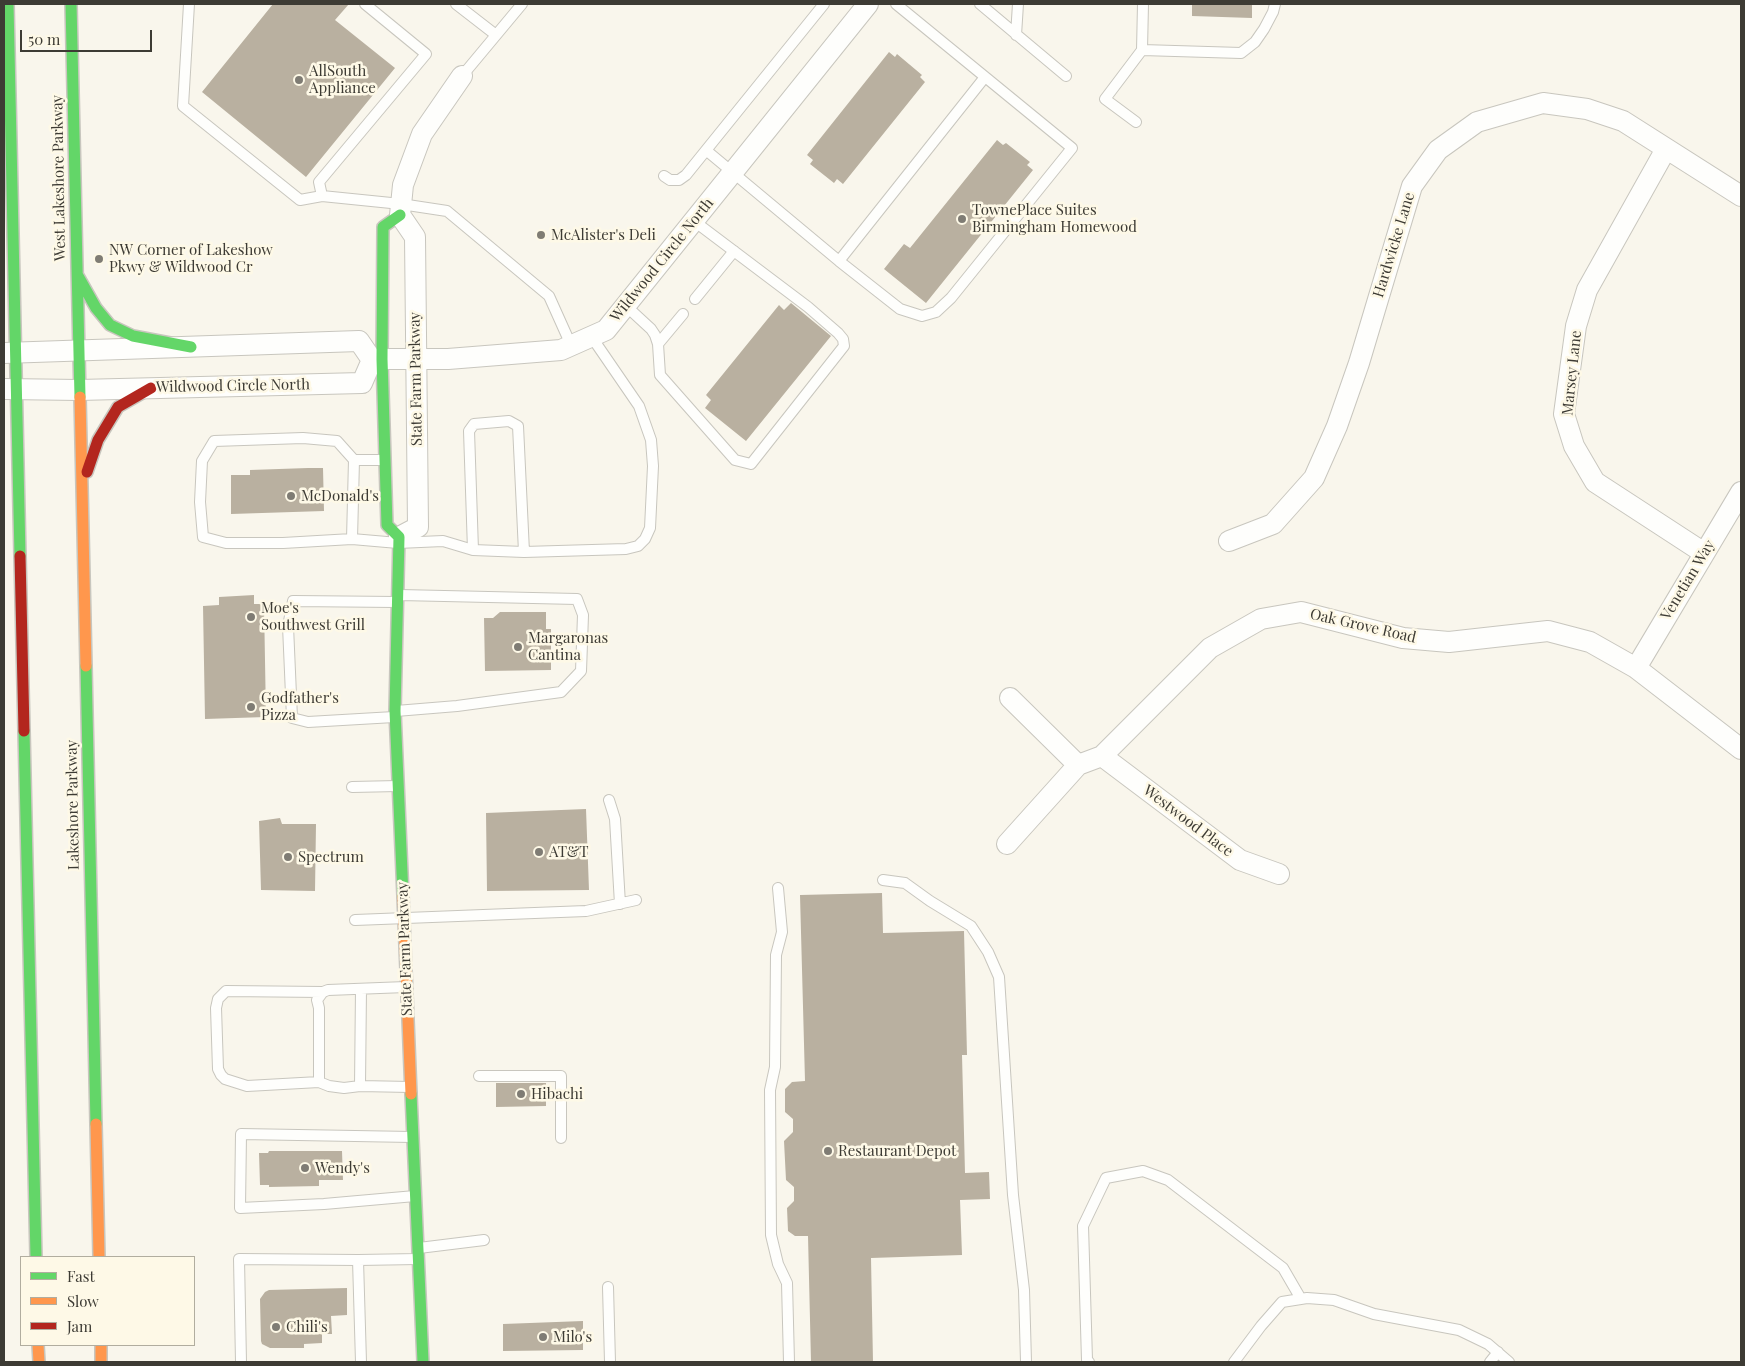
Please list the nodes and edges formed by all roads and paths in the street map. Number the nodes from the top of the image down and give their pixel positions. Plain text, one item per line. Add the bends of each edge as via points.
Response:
1 (8, 4) edge
2 (71, 4) edge
3 (189, 4) edge
4 (366, 4) edge
5 (456, 4) edge
6 (522, 4) edge
7 (824, 4) edge
8 (868, 4) edge
9 (896, 4) edge
10 (980, 4) edge
11 (1018, 4) edge
12 (1143, 4) edge
13 (1275, 4) edge
14 (496, 35) junction
15 (1016, 35) junction
16 (1142, 50) junction
17 (462, 76) joint
18 (1066, 76) dead end
19 (985, 77) junction
20 (1136, 122) dead end
21 (1666, 149) junction
22 (707, 151) junction
23 (733, 172) junction
24 (664, 176) dead end
25 (322, 196) junction
26 (1741, 196) edge
27 (400, 209) junction
28 (694, 221) junction
29 (13, 241) junction
30 (734, 251) junction
31 (839, 261) junction
32 (76, 273) junction
33 (4, 276) edge
34 (695, 299) dead end
35 (626, 305) junction
36 (683, 314) dead end
37 (591, 336) junction
38 (658, 344) junction
39 (571, 345) junction
40 (191, 347) junction
41 (78, 352) junction
42 (9, 353) edge
43 (416, 359) junction
44 (377, 360) junction
45 (151, 388) junction
46 (10, 389) edge
47 (79, 390) junction
48 (8, 456) dead end
49 (354, 460) junction
50 (385, 460) junction
51 (18, 472) junction
52 (81, 487) junction
53 (1741, 492) edge
54 (352, 539) junction
55 (398, 540) junction
56 (1229, 541) dead end
57 (473, 550) junction
58 (524, 552) junction
59 (1704, 553) junction
60 (397, 599) junction
61 (1636, 668) junction
62 (1010, 698) dead end
63 (395, 714) junction
64 (1741, 749) edge
65 (1102, 756) junction
66 (1078, 765) junction
67 (399, 786) junction
68 (352, 787) dead end
69 (609, 800) dead end
70 (1007, 844) dead end
71 (1279, 874) dead end
72 (883, 880) dead end
73 (778, 888) dead end
74 (636, 900) dead end
75 (620, 904) junction
76 (404, 919) junction
77 (355, 920) dead end
78 (407, 987) junction
79 (361, 989) junction
80 (323, 992) junction
81 (479, 1076) dead end
82 (319, 1082) junction
83 (360, 1086) junction
84 (411, 1087) junction
85 (414, 1137) junction
86 (561, 1138) dead end
87 (416, 1196) junction
88 (484, 1240) dead end
89 (419, 1254) junction
90 (36, 1256) edge
91 (99, 1256) edge
92 (358, 1260) junction
93 (608, 1287) dead end
94 (1301, 1299) junction
95 (38, 1346) edge
96 (101, 1346) edge
97 (1498, 1352) junction
98 (39, 1362) edge
99 (101, 1362) edge
100 (241, 1362) edge
101 (361, 1362) edge
102 (423, 1362) edge
103 (610, 1362) edge
104 (789, 1362) edge
105 (1026, 1362) edge
106 (1089, 1362) edge
107 (1234, 1362) edge
108 (1490, 1362) edge
109 (1509, 1362) edge

1 - 29 main road
2 - 32 main road, West Lakeshore Parkway
3 - 25 lane via 184,106 300,200
4 - 25 lane via 426,54 319,182
5 - 14 lane
6 - 14 lane
7 - 22 lane
8 - 23 street, Wildwood Circle North
9 - 19 lane
10 - 15 lane
11 - 15 lane
12 - 16 lane
13 - 16 lane via 1255,42 1241,53
14 - 17 lane
15 - 18 lane
16 - 20 lane via 1105,98
17 - 27 street via 422,134 404,185
19 - 31 lane
19 - 31 lane via 1072,148 951,298 936,312 922,316 900,309
21 - 26 street, Hardwicke Lane
21 - 56 street, Hardwicke Lane via 1624,121 1587,109 1543,103 1477,122 1438,150 1412,186 1338,426 1314,478 1273,524
21 - 59 street, Marsey Lane via 1587,290 1576,326 1564,414 1574,446 1595,482
22 - 23 lane
22 - 24 lane via 679,180
23 - 28 street, Wildwood Circle North
23 - 31 lane
25 - 27 lane
27 - 39 lane via 447,211 549,296
27 - 43 street, State Farm Parkway via 415,237
27 - 44 main road via 383,227
28 - 30 lane
28 - 35 street, Wildwood Circle North
29 - 33 main road
29 - 42 main road
30 - 34 lane
30 - 38 lane via 808,307 838,333 844,346 751,464 735,460 660,375
32 - 40 main road via 110,325 133,336
32 - 41 main road, West Lakeshore Parkway
35 - 37 street, Wildwood Circle North via 606,330
35 - 38 lane via 651,328
36 - 38 lane
37 - 39 street, Wildwood Circle North
37 - 58 lane via 640,406 651,440 650,528 645,540 626,549
39 - 43 street, Wildwood Circle North via 561,350
40 - 41 street
40 - 44 street via 359,341
41 - 42 street
41 - 47 main road, Lakeshore Parkway
42 - 46 main road
43 - 44 street, Wildwood Circle North
43 - 55 street, State Farm Parkway via 418,527
44 - 45 street, Wildwood Circle North via 362,383
44 - 50 main road
45 - 47 street, Wildwood Circle North
45 - 52 main road via 118,407 98,440
46 - 47 street, Wildwood Circle North
46 - 51 main road
47 - 52 main road, Lakeshore Parkway
48 - 51 main road
49 - 50 lane
49 - 54 lane
49 - 54 lane via 337,441 303,438 214,441 202,461 200,502 203,537 226,543 283,544
50 - 55 main road via 387,525
51 - 90 main road
52 - 91 main road, Lakeshore Parkway
53 - 59 street, Venetian Way
54 - 55 lane
55 - 57 lane via 443,541
55 - 60 main road, State Farm Parkway
57 - 58 lane
57 - 58 lane via 469,431 474,424 508,420 518,426
59 - 61 street, Venetian Way
60 - 63 main road, State Farm Parkway
60 - 63 lane via 293,601 288,626 292,718 308,722
60 - 63 lane via 576,599 583,615 581,671 561,692
61 - 64 street, Oak Grove Road
61 - 65 street, Oak Grove Road via 1590,642 1548,631 1449,642 1403,638 1301,612 1261,619 1210,648
62 - 66 street
63 - 67 main road, State Farm Parkway
65 - 66 street, Oak Grove Road
65 - 71 street, Westwood Place via 1240,860
66 - 70 street, Oak Grove Road
67 - 68 lane
67 - 76 main road, State Farm Parkway
69 - 75 lane via 615,819
72 - 105 lane via 905,883 971,926 999,977 1013,1195 1024,1290
73 - 104 lane via 782,932 776,955 775,1067 770,1090 771,1235 778,1264 787,1283
74 - 75 lane
75 - 76 lane via 586,912
76 - 77 lane
76 - 78 main road, State Farm Parkway
78 - 79 lane
78 - 84 main road, State Farm Parkway
79 - 80 lane
79 - 83 lane
80 - 82 lane via 317,1000
80 - 82 lane via 226,991 218,999 216,1008 218,1069 225,1079 247,1086
81 - 86 lane via 561,1076
82 - 83 lane via 344,1088
83 - 84 lane
84 - 85 main road, State Farm Parkway
85 - 87 main road, State Farm Parkway
85 - 87 lane via 241,1134 240,1208
87 - 89 main road, State Farm Parkway
88 - 89 lane
89 - 92 lane
89 - 102 main road, State Farm Parkway
92 - 100 lane via 239,1259
92 - 101 lane
93 - 103 lane
94 - 97 lane via 1334,1300 1374,1314 1459,1330
94 - 106 lane via 1283,1268 1168,1180 1143,1171 1106,1178 1083,1226
94 - 107 lane via 1282,1302
95 - 98 main road
96 - 99 main road
97 - 108 lane
97 - 109 lane

